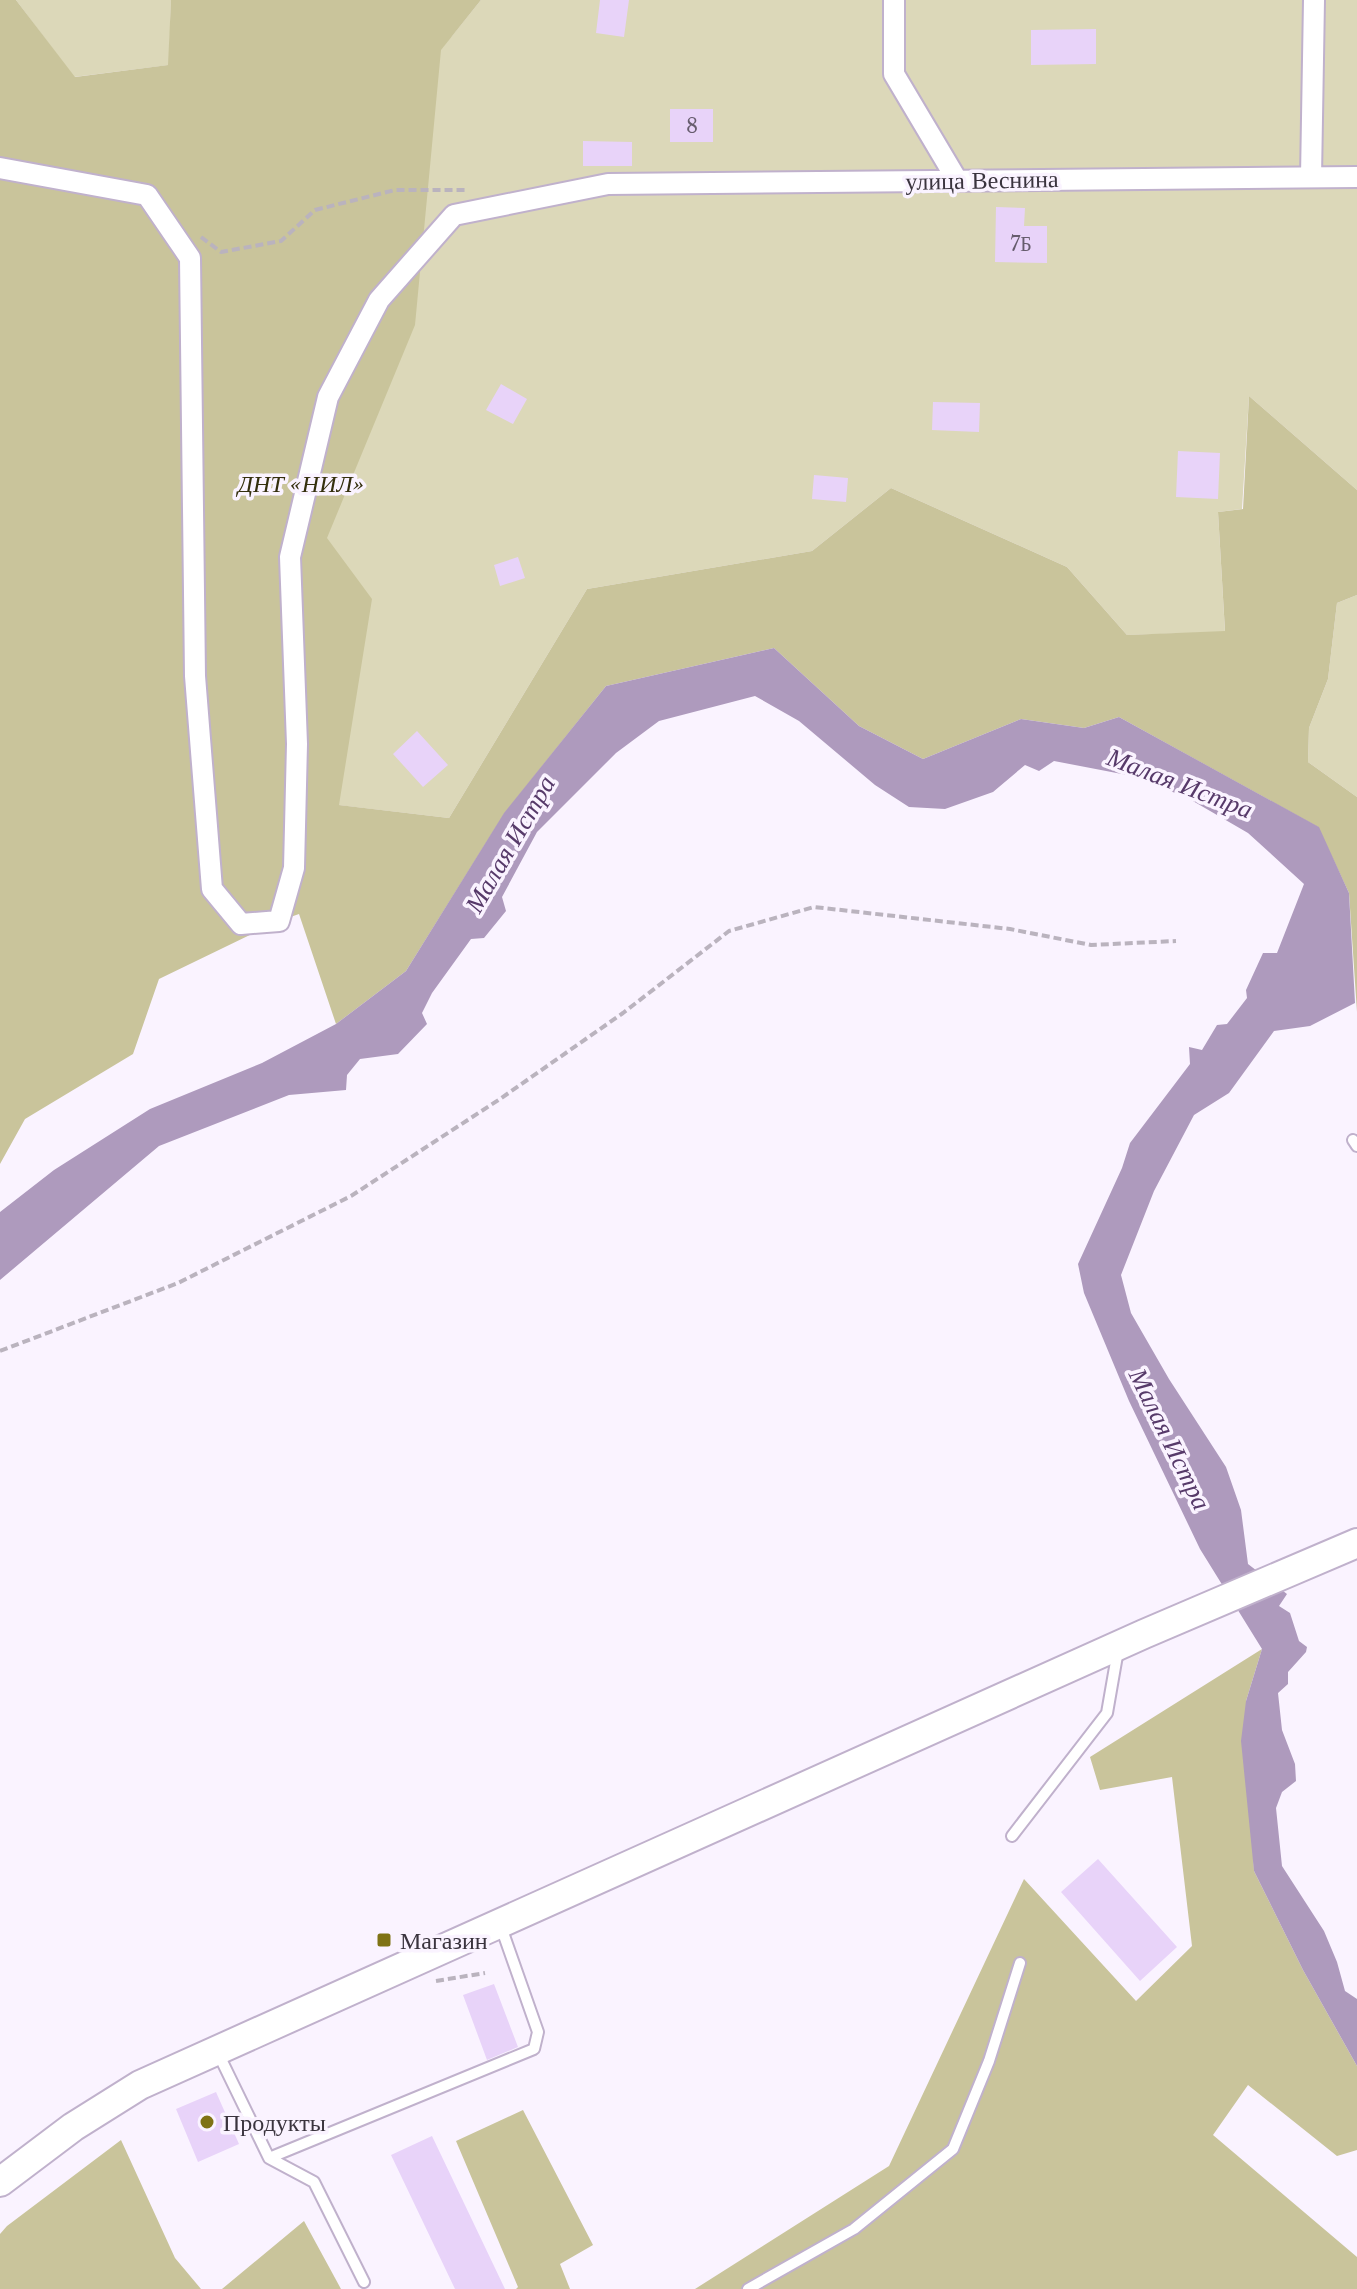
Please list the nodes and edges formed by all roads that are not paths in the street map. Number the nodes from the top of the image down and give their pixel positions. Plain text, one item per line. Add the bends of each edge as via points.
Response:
1 (894, 0) edge
2 (1314, 0) edge
3 (0, 168) edge
4 (1311, 177) junction
5 (1357, 177) edge
6 (957, 180) junction
7 (1357, 1543) edge
8 (1118, 1648) junction
9 (1012, 1836) dead end
10 (499, 1922) junction
11 (1020, 1963) dead end
12 (216, 2050) junction
13 (269, 2158) junction
14 (0, 2182) edge
15 (364, 2282) dead end
16 (748, 2289) edge

1 - 6 street via 894,74
2 - 4 street
3 - 6 street, улица Веснина via 147,195 190,258 195,676 212,889 241,924 279,921 294,868 297,744 290,557 328,397 379,300 454,215 608,184
4 - 5 street, улица Веснина
4 - 6 street, улица Веснина
7 - 8 main road
8 - 9 lane via 1107,1713
8 - 10 main road
10 - 12 main road
10 - 13 lane via 538,2032 534,2049
11 - 16 lane via 989,2061 953,2149 854,2229
12 - 13 lane
12 - 14 main road via 140,2085
13 - 15 lane via 314,2182

